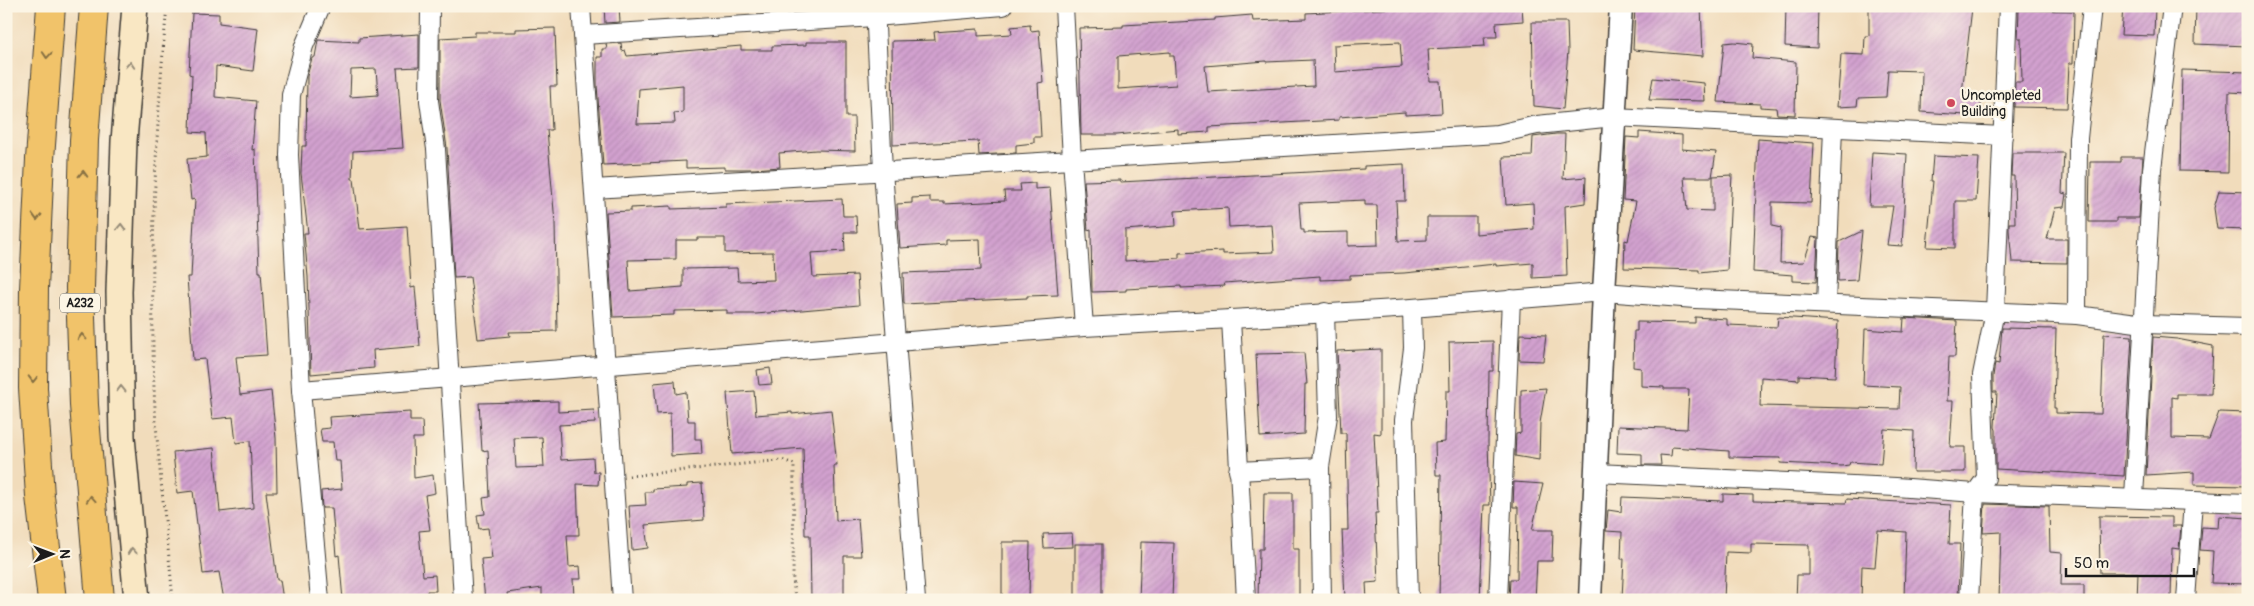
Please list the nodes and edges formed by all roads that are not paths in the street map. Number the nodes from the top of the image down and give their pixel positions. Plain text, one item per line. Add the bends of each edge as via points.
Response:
1 (51, 6) edge
2 (94, 6) edge
3 (135, 6) edge
4 (321, 6) edge
5 (430, 6) edge
6 (581, 6) edge
7 (1003, 6) edge
8 (1064, 6) edge
9 (1621, 6) edge
10 (2008, 6) edge
11 (2092, 6) edge
12 (2172, 6) edge
13 (875, 12) edge
14 (583, 35) junction
15 (1614, 117) junction
16 (1833, 128) junction
17 (2003, 136) junction
18 (1072, 159) junction
19 (883, 171) junction
20 (594, 189) junction
21 (1604, 292) junction
22 (1511, 299) junction
23 (1826, 304) junction
24 (1412, 308) junction
25 (1996, 311) junction
26 (1325, 312) junction
27 (2077, 315) junction
28 (1231, 319) junction
29 (2144, 324) junction
30 (1084, 327) junction
31 (2248, 327) edge
32 (897, 342) junction
33 (606, 365) junction
34 (450, 378) junction
35 (301, 390) junction
36 (1320, 467) junction
37 (1238, 471) junction
38 (1596, 473) junction
39 (1975, 493) junction
40 (2134, 497) junction
41 (2193, 501) junction
42 (2248, 503) edge
43 (52, 600) edge
44 (100, 600) edge
45 (137, 600) edge
46 (320, 600) edge
47 (463, 600) edge
48 (622, 600) edge
49 (916, 600) edge
50 (1246, 600) edge
51 (1322, 600) edge
52 (1409, 600) edge
53 (1498, 600) edge
54 (1590, 600) edge
55 (1969, 600) edge
56 (2186, 600) edge

1 -> 43 highway via 40,159 33,388 40,496
44 -> 2 highway, A232 via 85,415 80,288 84,140
45 -> 3 main road via 122,437 118,292 124,141
4 - 35 street via 304,46 292,95 289,155
5 - 34 street via 429,100 436,149
6 - 14 street
7 - 13 street
8 - 18 street
9 - 15 street
10 - 17 street
11 - 27 street via 2078,138
12 - 29 street via 2152,169
13 - 14 street
13 - 19 street
14 - 20 street
15 - 16 street
15 - 18 street via 1537,125 1498,134
15 - 21 street
16 - 17 street
16 - 23 street
17 - 25 street
18 - 19 street
18 - 30 street
19 - 20 street
19 - 32 street
20 - 33 street
21 - 22 street
21 - 23 street
21 - 38 street
22 - 24 street
22 - 53 street
23 - 25 street
24 - 26 street
24 - 52 street via 1412,348 1404,420
25 - 27 street
25 - 39 street via 1982,375 1986,478
26 - 28 street
26 - 36 street via 1328,416
27 - 29 street
28 - 30 street
28 - 37 street
29 - 31 street
29 - 40 street
30 - 32 street
32 - 33 street
32 - 49 street
33 - 34 street
33 - 48 street
34 - 35 street
34 - 47 street
35 - 46 street
36 - 37 street
36 - 51 street
37 - 50 street
38 - 39 street
38 - 54 street
39 - 40 street
39 - 55 street
40 - 41 street
41 - 42 street
41 - 56 street

